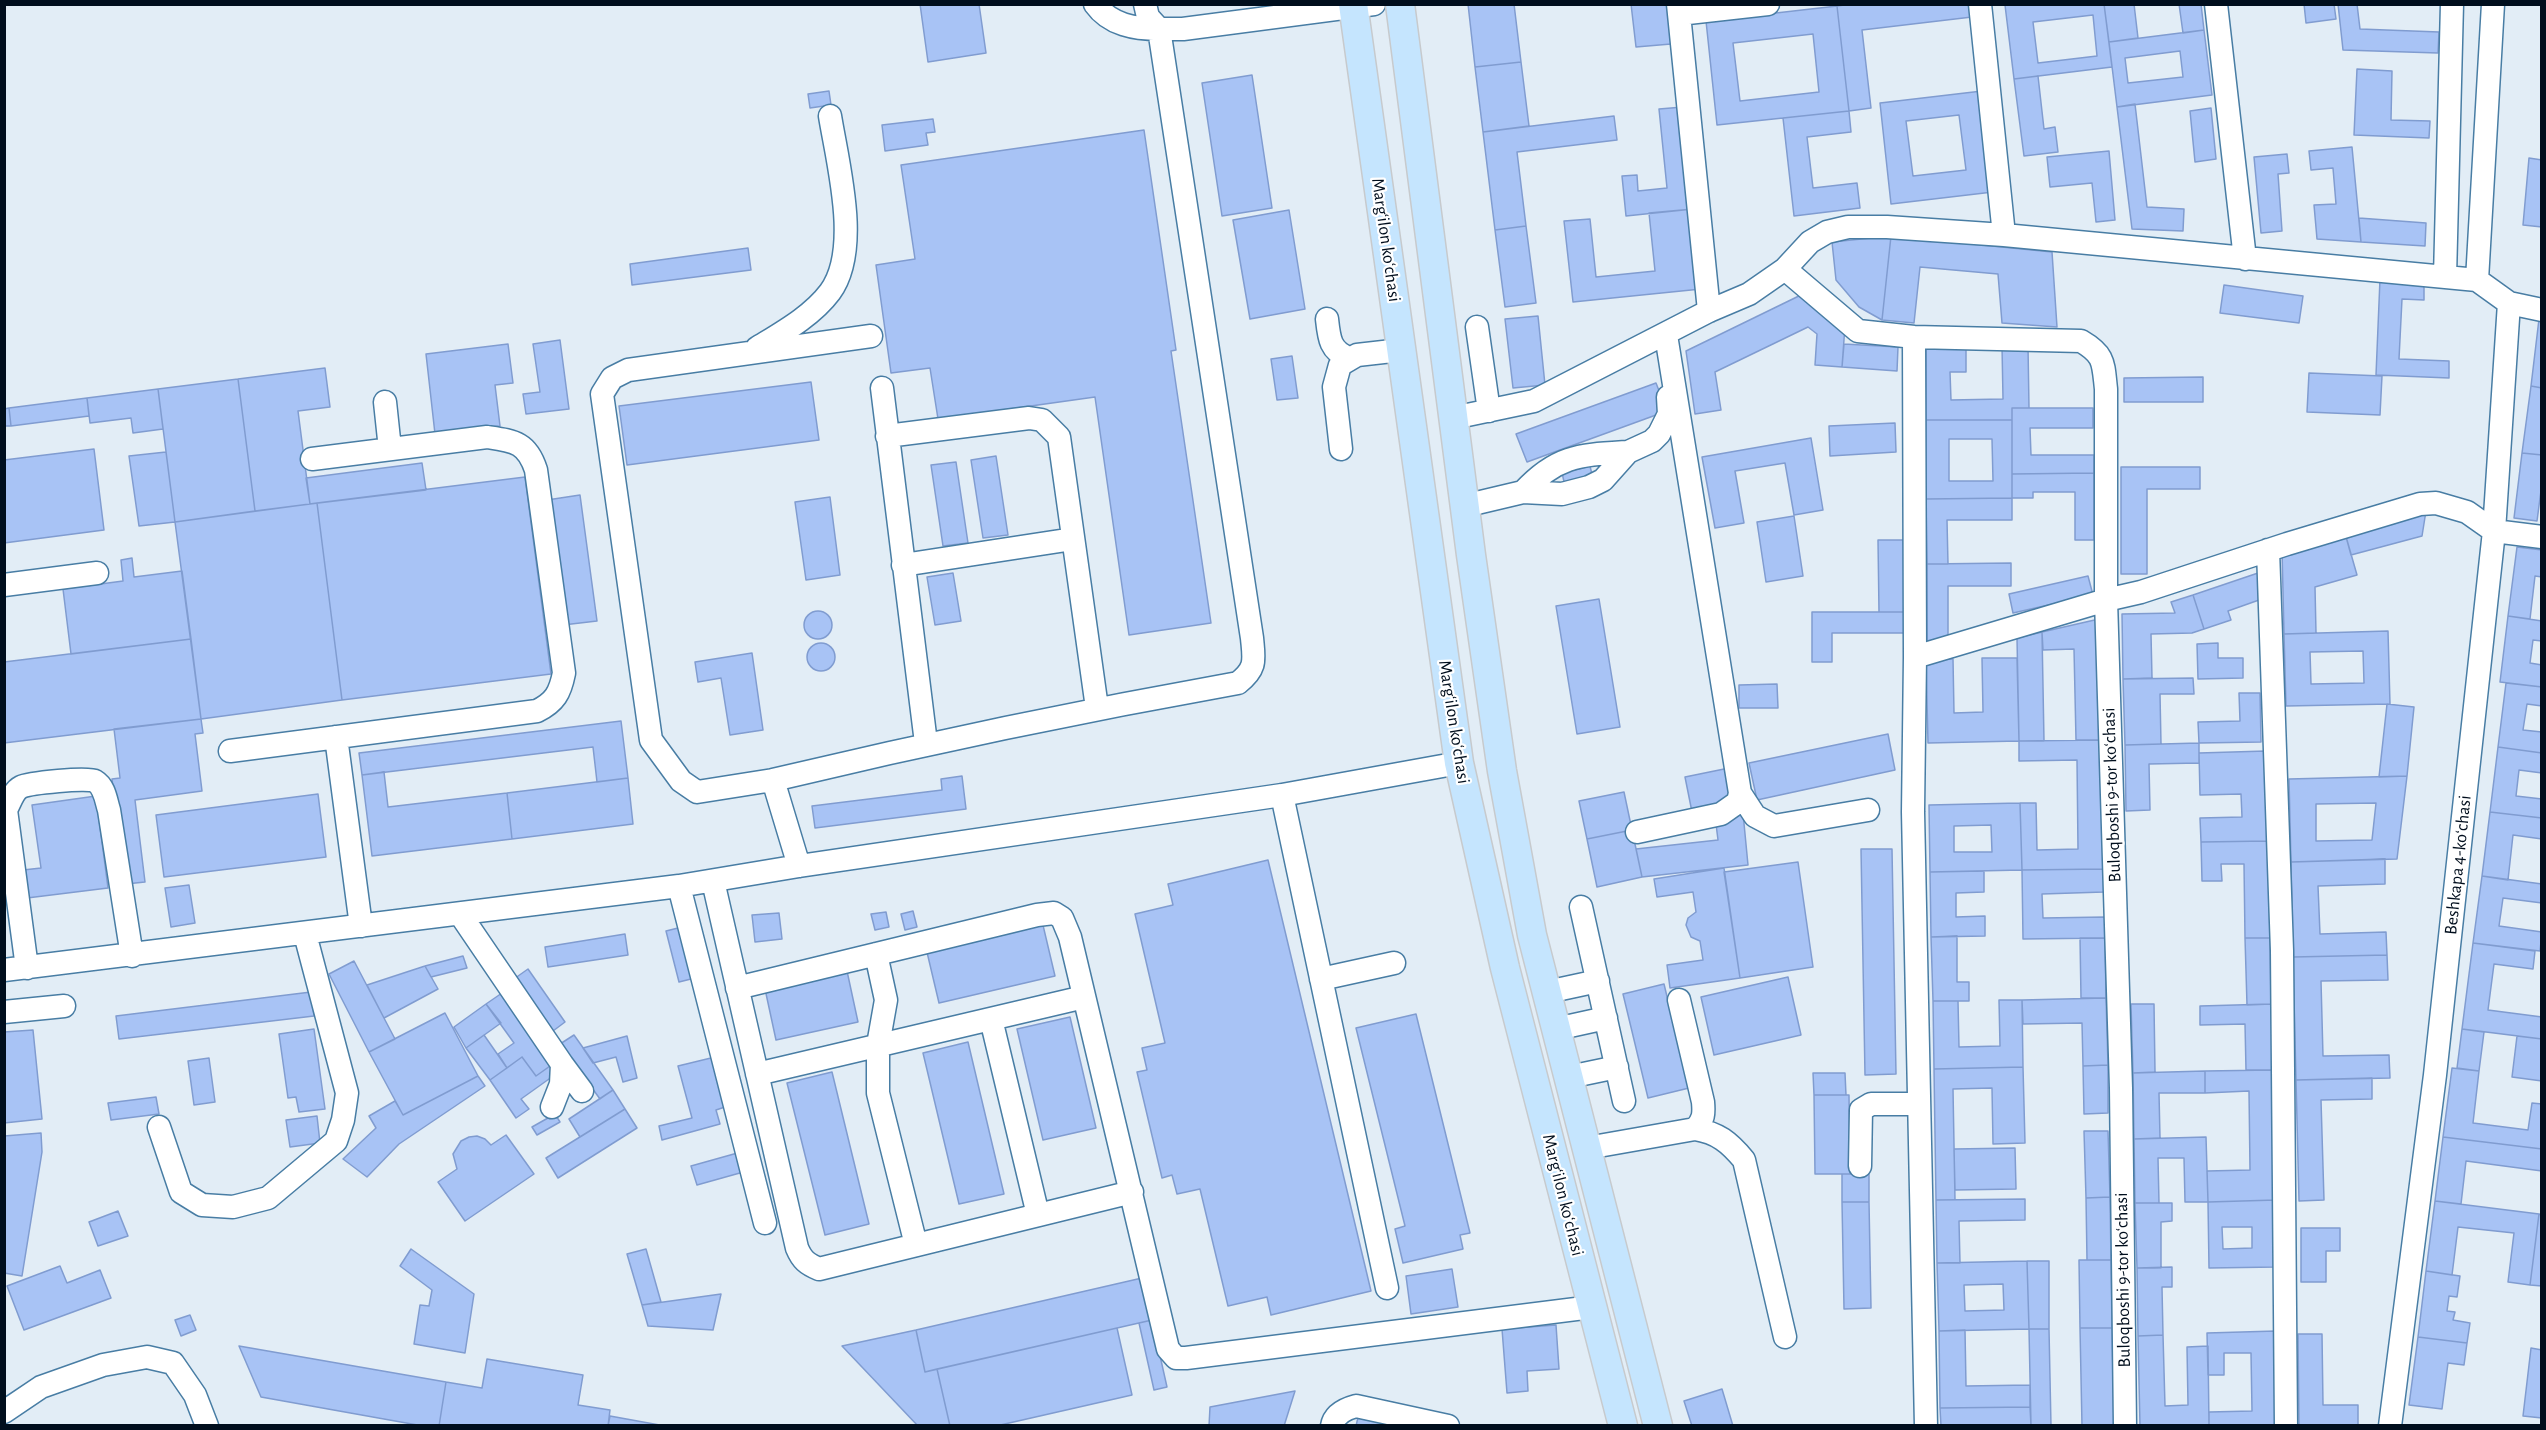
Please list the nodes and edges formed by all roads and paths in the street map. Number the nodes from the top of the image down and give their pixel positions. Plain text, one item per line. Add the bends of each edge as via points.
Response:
1 (1095, 4) edge
2 (1145, 4) edge
3 (1400, 4) edge
4 (1768, 4) edge
5 (1980, 4) edge
6 (2216, 4) edge
7 (2452, 4) edge
8 (2493, 4) edge
9 (1360, 5) edge
10 (1679, 9) edge
11 (1291, 10) edge
12 (1159, 29) junction
13 (831, 116) dead end
14 (2004, 236) junction
15 (2245, 259) junction
16 (1785, 269) junction
17 (2445, 277) junction
18 (2476, 280) junction
19 (2509, 303) junction
20 (2541, 310) edge
21 (1709, 312) junction
22 (1327, 320) dead end
23 (1477, 327) dead end
24 (871, 336) dead end
25 (1914, 337) junction
26 (1660, 338) junction
27 (1401, 350) junction
28 (748, 353) junction
29 (1349, 358) junction
30 (882, 388) dead end
31 (385, 402) dead end
32 (1489, 411) junction
33 (1453, 418) junction
34 (887, 436) junction
35 (390, 449) junction
36 (1341, 449) dead end
37 (1628, 452) junction
38 (312, 459) dead end
39 (1523, 492) junction
40 (1464, 506) junction
41 (2494, 531) junction
42 (2541, 537) edge
43 (1073, 539) junction
44 (2268, 550) junction
45 (903, 565) junction
46 (97, 573) dead end
47 (4, 585) edge
48 (2106, 600) junction
49 (1916, 657) junction
50 (1097, 708) junction
51 (336, 737) junction
52 (926, 743) junction
53 (230, 752) dead end
54 (1459, 763) junction
55 (773, 780) junction
56 (1740, 794) junction
57 (1282, 795) junction
58 (1868, 810) dead end
59 (1637, 832) dead end
60 (800, 866) junction
61 (713, 881) junction
62 (679, 886) junction
63 (1581, 907) dead end
64 (460, 914) junction
65 (361, 926) junction
66 (305, 934) junction
67 (876, 954) junction
68 (132, 956) junction
69 (1394, 963) dead end
70 (27, 968) junction
71 (4, 970) edge
72 (1321, 979) junction
73 (1598, 981) junction
74 (737, 988) junction
75 (1547, 992) junction
76 (1084, 997) junction
77 (1679, 1000) dead end
78 (64, 1006) dead end
79 (4, 1012) edge
80 (1606, 1018) junction
81 (991, 1019) junction
82 (1556, 1029) junction
83 (878, 1046) junction
84 (562, 1064) junction
85 (1617, 1067) junction
86 (757, 1074) junction
87 (1569, 1077) junction
88 (582, 1092) dead end
89 (1624, 1101) dead end
90 (1918, 1104) junction
91 (552, 1107) dead end
92 (159, 1127) dead end
93 (1695, 1129) junction
94 (1587, 1148) junction
95 (1860, 1166) dead end
96 (1132, 1192) junction
97 (1038, 1215) junction
98 (765, 1222) dead end
99 (916, 1245) junction
100 (1387, 1288) dead end
101 (1592, 1307) junction
102 (1785, 1337) dead end
103 (4, 1412) edge
104 (207, 1425) edge
105 (1332, 1425) edge
106 (1448, 1425) edge
107 (1623, 1425) edge
108 (1658, 1425) edge
109 (1926, 1425) edge
110 (2125, 1425) edge
111 (2286, 1425) edge
112 (2390, 1425) edge

1 - 12 street via 1106,17 1123,25
2 - 12 street via 1148,17
3 - 33 main road, Margʻilon koʻchasi
4 - 10 street
5 - 14 street
6 - 15 street
7 - 17 street
8 - 18 street
9 - 11 street
9 - 27 main road, Margʻilon koʻchasi
10 - 21 street
11 - 12 street via 1184,29
12 - 50 street via 1253,660 1250,674 1238,683
13 - 28 street via 848,233 841,272 831,291 813,309
14 - 15 street
14 - 16 street via 1848,227 1827,232 1810,242
15 - 17 street
16 - 21 street via 1749,294
16 - 25 street, Buloqboshi 9-tor koʻchasi via 1858,331
17 - 18 street
18 - 19 street
19 - 20 street
19 - 41 street, Beshkapa 4-koʻchasi
21 - 26 street
22 - 29 street via 1332,346 1337,354
23 - 32 street
24 - 28 street
25 - 48 street, Buloqboshi 9-tor koʻchasi via 2081,341 2097,351 2103,360 2106,389
25 - 49 street
26 - 32 street via 1534,401
26 - 37 street via 1669,414 1652,441
26 - 56 street
27 - 29 street
27 - 54 main road, Margʻilon koʻchasi
28 - 55 street via 628,370 612,378 602,394 651,740 681,781 697,792
29 - 36 street via 1340,365 1334,387
30 - 34 street
31 - 35 street
32 - 33 street
33 - 40 main road, Margʻilon koʻchasi
34 - 43 street via 1029,418 1042,420 1059,437
34 - 45 street
35 - 38 street
35 - 51 street via 487,437 511,441 526,449 536,470 564,673 558,696 537,711
37 - 39 street via 1587,454 1563,460 1544,471
37 - 39 street via 1603,480 1589,488 1562,494
39 - 40 street
40 - 75 main road, Margʻilon koʻchasi via 1502,771 1532,935
41 - 42 street
41 - 44 street via 2468,512 2436,503 2420,504
41 - 112 street, Beshkapa 4-koʻchasi via 2434,1075
43 - 45 street
43 - 50 street
44 - 48 street via 2194,576
44 - 111 street via 2282,951
45 - 52 street
46 - 47 street
48 - 49 street
48 - 110 street, Buloqboshi 9-tor koʻchasi via 2121,1088
49 - 90 street via 1913,812
50 - 52 street
51 - 53 street
51 - 65 street
52 - 55 street
54 - 57 street
54 - 101 main road, Margʻilon koʻchasi via 1505,968
55 - 60 street
56 - 58 street via 1755,816 1774,826
56 - 59 street via 1738,802 1721,814
57 - 60 street
57 - 72 street
60 - 61 street
61 - 62 street
61 - 74 street
62 - 64 street
62 - 98 street
63 - 73 street
64 - 65 street
64 - 84 street
65 - 66 street
66 - 68 street
66 - 92 street via 347,1093 336,1141 267,1198 234,1207 202,1205 181,1192
67 - 74 street
67 - 76 street via 1054,913 1062,918 1070,937
67 - 83 street via 886,999
68 - 70 street
68 - 70 street via 104,791 85,778 21,787 6,810
69 - 72 street
70 - 71 street
72 - 100 street
73 - 75 street
73 - 80 street
74 - 86 street
75 - 82 main road, Margʻilon koʻchasi
76 - 81 street
76 - 96 street
77 - 93 street via 1703,1102 1702,1123
78 - 79 street
80 - 82 street
80 - 85 street
81 - 83 street
81 - 97 street
82 - 87 main road, Margʻilon koʻchasi
83 - 86 street
83 - 99 street via 878,1093
84 - 88 street
84 - 91 street via 561,1084
85 - 87 street
85 - 89 street
86 - 99 street via 801,1258 819,1269
87 - 94 main road, Margʻilon koʻchasi
90 - 95 street via 1871,1104 1861,1110
90 - 109 street
93 - 94 street
93 - 102 street via 1713,1132 1730,1143 1744,1160
94 - 108 main road, Margʻilon koʻchasi
96 - 97 street
96 - 101 street via 1168,1349 1176,1358
97 - 99 street
101 - 107 main road, Margʻilon koʻchasi
103 - 104 street via 40,1387 103,1365 147,1357 173,1363 195,1395
105 - 106 street via 1344,1409 1356,1406

